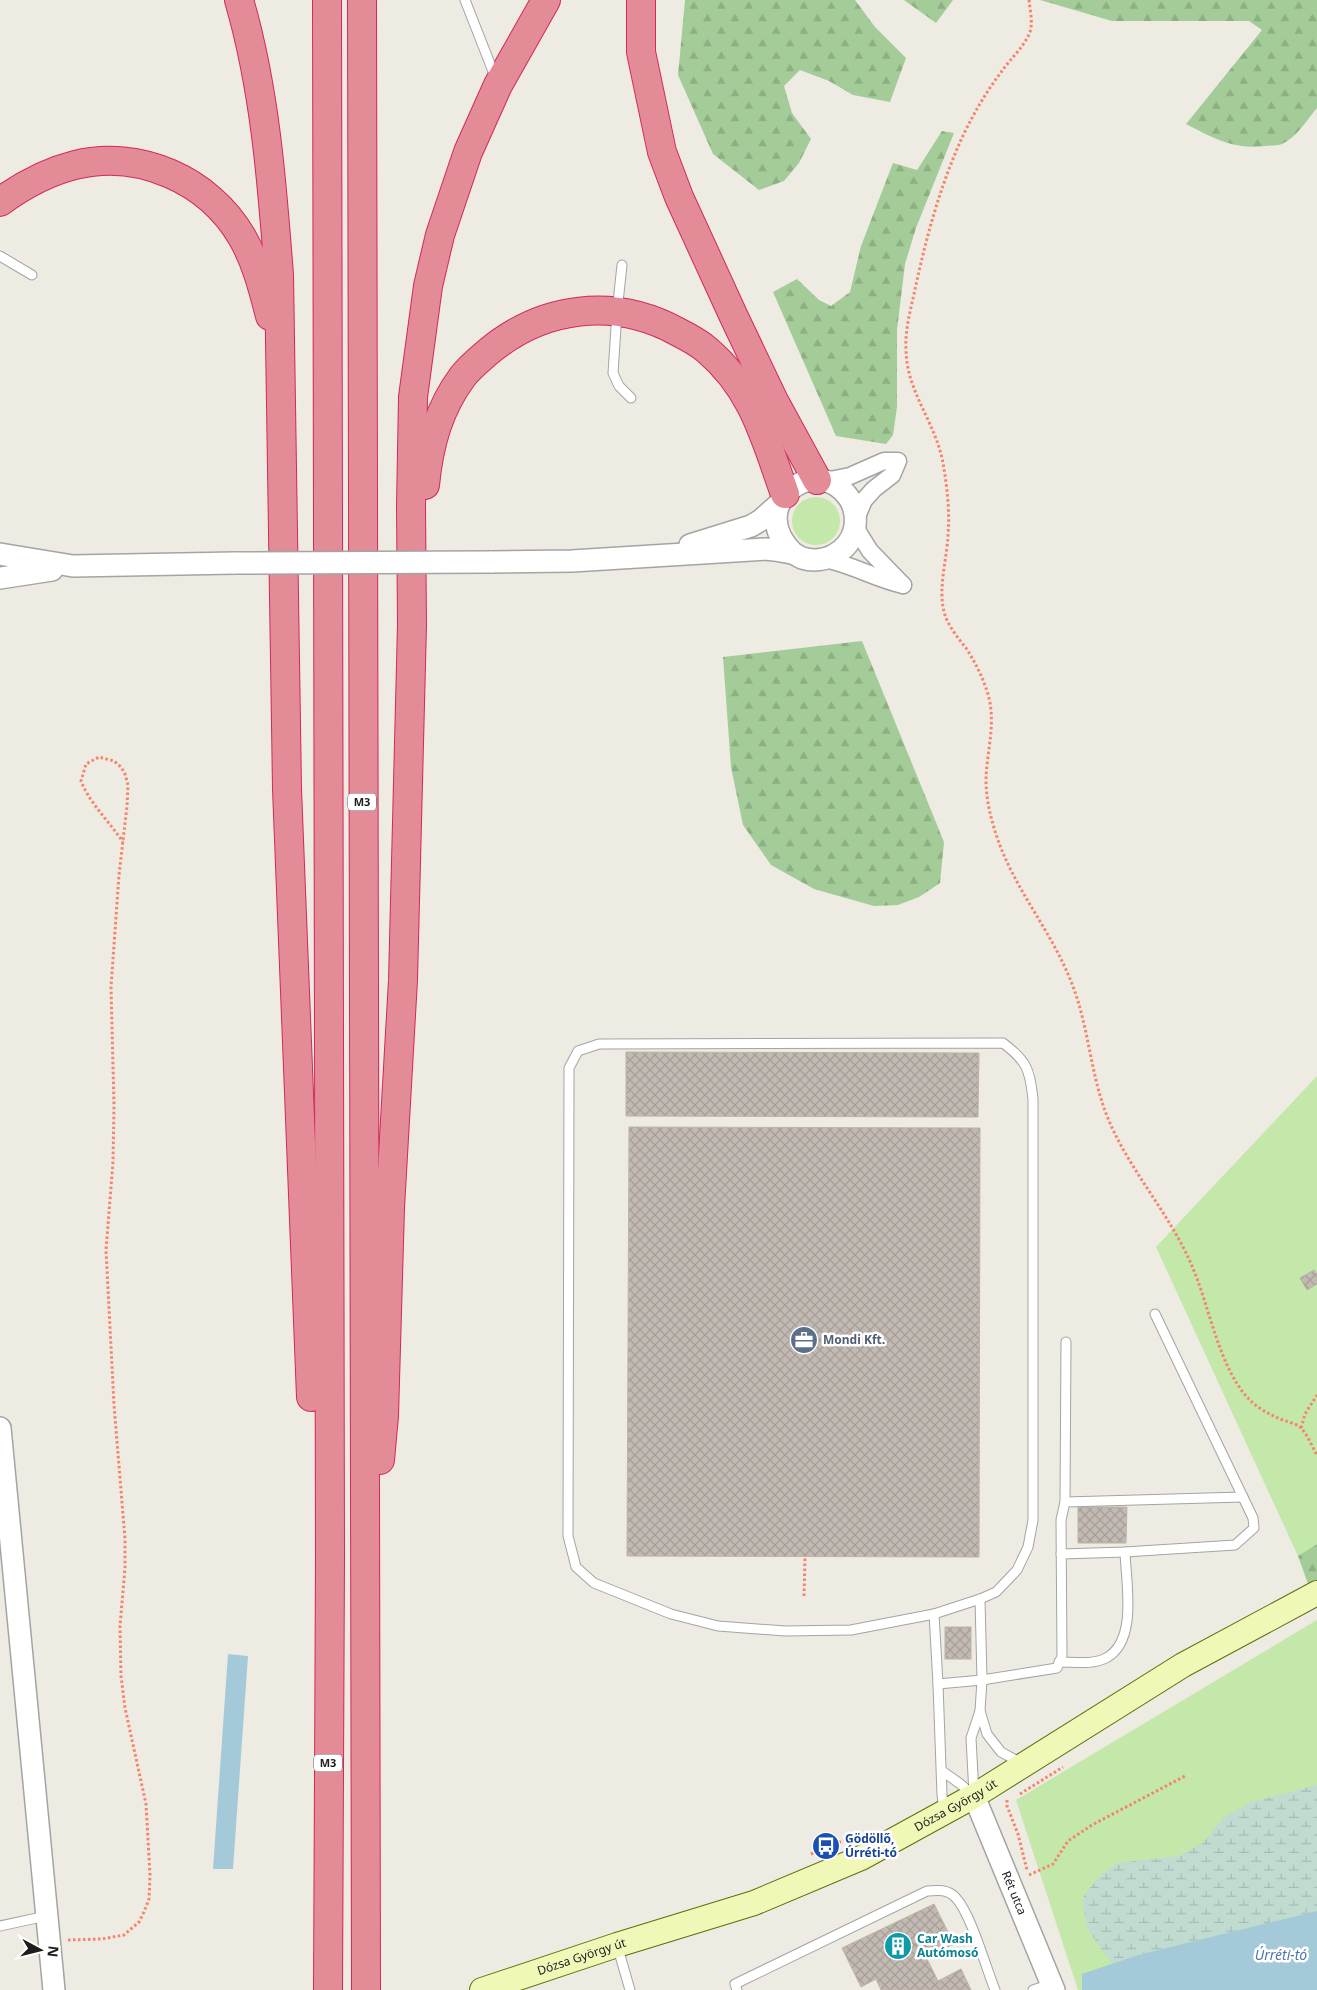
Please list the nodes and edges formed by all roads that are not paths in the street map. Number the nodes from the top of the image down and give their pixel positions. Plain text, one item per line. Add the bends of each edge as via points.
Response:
1 (239, 0) edge
2 (328, 0) edge
3 (362, 0) edge
4 (465, 0) edge
5 (546, 0) edge
6 (641, 0) edge
7 (498, 85) junction
8 (0, 202) edge
9 (0, 256) edge
10 (622, 265) dead end
11 (32, 276) dead end
12 (617, 312) junction
13 (280, 354) junction
14 (632, 398) dead end
15 (821, 480) junction
16 (782, 499) junction
17 (855, 523) junction
18 (793, 553) junction
19 (0, 554) edge
20 (651, 555) junction
21 (824, 560) junction
22 (73, 566) junction
23 (0, 578) edge
24 (412, 625) junction
25 (1154, 1314) dead end
26 (1066, 1342) dead end
27 (0, 1428) edge
28 (1243, 1498) junction
29 (1065, 1502) junction
30 (1125, 1552) junction
31 (1061, 1554) junction
32 (330, 1558) junction
33 (1317, 1593) edge
34 (980, 1600) junction
35 (365, 1604) junction
36 (934, 1614) junction
37 (1059, 1662) junction
38 (982, 1680) junction
39 (938, 1684) junction
40 (980, 1711) junction
41 (1023, 1765) junction
42 (942, 1771) junction
43 (974, 1796) junction
44 (944, 1814) junction
45 (47, 1916) junction
46 (0, 1926) edge
47 (617, 1945) junction
48 (328, 1979) edge
49 (1046, 1988) edge
50 (54, 1990) edge
51 (366, 1990) edge
52 (482, 1990) edge
53 (630, 1990) edge
54 (737, 1990) edge
55 (995, 1990) edge

1 - 13 highway via 259,86 268,148 279,275
2 - 32 highway, M3
3 - 35 highway, M3
4 - 7 lane
5 - 7 highway
6 - 15 highway via 641,52 662,152 679,197 774,401
7 - 24 highway via 468,152 440,235 428,286 413,397
8 - 13 highway via 21,186 76,164 124,162 186,180 214,202 246,244
9 - 11 lane
10 - 12 lane
12 - 14 lane via 614,373 619,386
12 - 16 highway via 667,326 706,349 737,381 752,404
12 - 24 highway via 578,310 536,322 516,331 464,374 437,420 426,477
13 - 32 highway via 287,790 313,1448
15 - 16 street via 794,486
15 - 17 street via 835,484 850,499
15 - 17 street via 850,476 884,461 898,461 892,475 864,500
16 - 18 street via 775,517 777,531 783,544
16 - 20 street via 751,526
17 - 21 street via 853,535 844,548
17 - 21 street via 870,551 903,585
18 - 20 street via 766,549
18 - 21 street via 808,559
19 - 22 street
20 - 22 street, bridge via 572,561
22 - 23 street
24 - 35 highway via 403,980 390,1208 384,1416
25 - 28 lane
26 - 29 lane
27 - 45 street
28 - 29 lane
28 - 30 lane via 1253,1518 1254,1528 1235,1545
29 - 31 lane via 1061,1520
30 - 31 lane
30 - 37 lane via 1128,1624 1120,1645 1105,1659
31 - 37 lane via 1062,1656
32 - 48 highway, M3
33 - 41 main road, Dózsa György út via 1183,1665
34 - 36 lane
34 - 36 lane via 996,1592 1017,1570 1028,1546 1033,1520 1033,1099 1030,1075 1019,1055 1003,1044 599,1044 578,1052 570,1068 569,1088 568,1536 576,1567 594,1583 671,1614 718,1626 785,1631 851,1630
34 - 38 lane
35 - 51 highway, M3
36 - 39 lane
37 - 38 lane via 1057,1668
38 - 39 lane
38 - 40 lane
39 - 42 lane
40 - 41 lane via 987,1734 1001,1752
40 - 43 lane via 972,1738
41 - 43 main road, Dózsa György út
42 - 43 lane
42 - 44 lane
43 - 44 main road, Dózsa György út
43 - 49 street, Rét utca
44 - 47 main road, Dózsa György út via 861,1858 754,1903
45 - 46 lane
45 - 50 street
47 - 52 main road, Dózsa György út
47 - 53 lane
54 - 55 lane via 735,1984 743,1980 927,1891 943,1890 956,1897 967,1916

